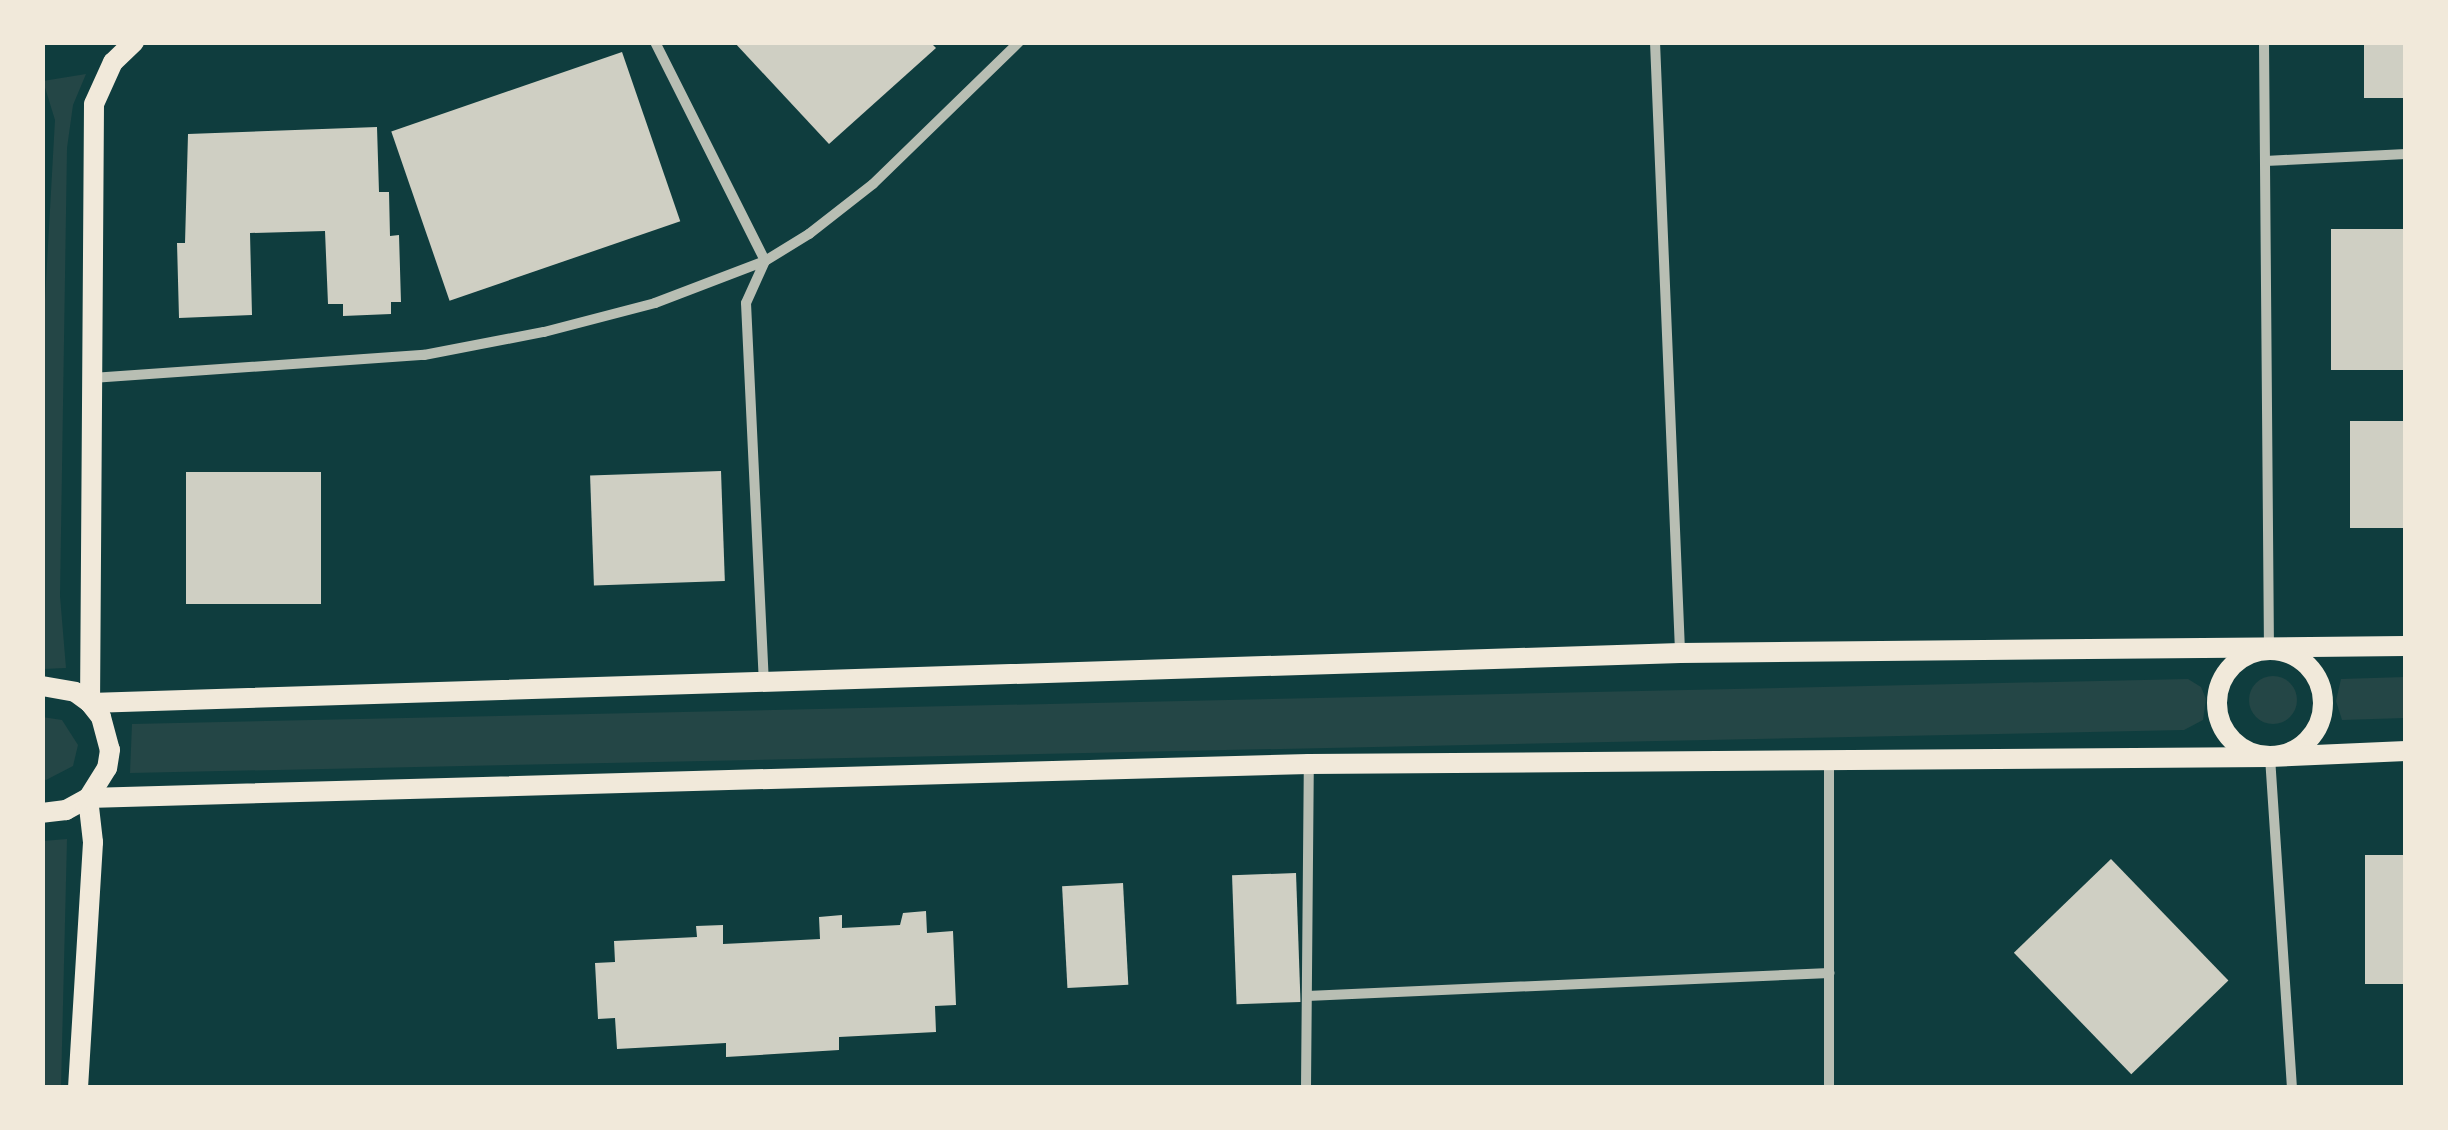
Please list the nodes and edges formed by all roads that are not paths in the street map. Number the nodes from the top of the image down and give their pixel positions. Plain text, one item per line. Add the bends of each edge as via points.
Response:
1 (134, 42) edge
2 (655, 42) edge
3 (1019, 42) edge
4 (1655, 42) edge
5 (2264, 42) edge
6 (2406, 154) edge
7 (2265, 161) junction
8 (766, 261) junction
9 (91, 378) junction
10 (2406, 646) edge
11 (2269, 649) junction
12 (1680, 653) junction
13 (764, 680) junction
14 (42, 686) edge
15 (90, 702) junction
16 (2406, 751) edge
17 (2270, 756) junction
18 (1829, 760) junction
19 (1309, 764) junction
20 (88, 798) junction
21 (42, 813) edge
22 (1829, 974) junction
23 (1307, 996) junction
24 (78, 1088) edge
25 (1306, 1088) edge
26 (1829, 1088) edge
27 (2292, 1088) edge

1 - 9 main road via 113,62 94,104
2 - 8 street
3 - 8 street via 872,184
4 - 12 street
5 - 7 street
6 - 7 street
7 - 11 street
8 - 9 street via 655,303 424,355
8 - 13 street via 746,303
9 - 15 main road
10 - 11 main road
11 - 12 main road
11 - 17 main road via 2253,651 2226,672 2216,703 2219,720 2238,746
11 - 17 main road via 2302,659 2322,686 2324,702 2314,734 2302,746
12 - 13 main road
13 - 15 main road
14 - 15 main road
15 - 20 main road via 110,750
16 - 17 main road
17 - 18 main road
17 - 27 street
18 - 19 main road
18 - 22 street
19 - 20 main road
19 - 23 street
20 - 21 main road
20 - 24 main road via 93,842
22 - 23 street
22 - 26 street
23 - 25 street

